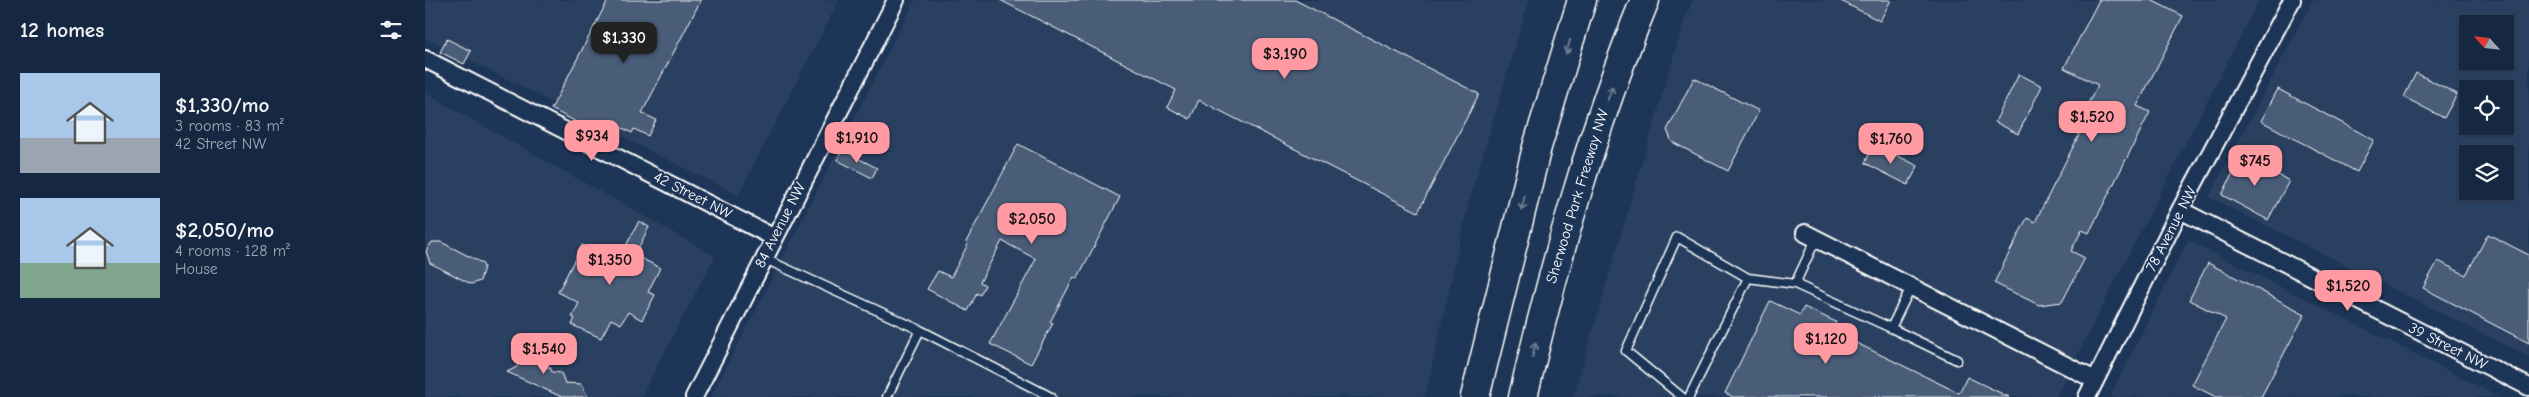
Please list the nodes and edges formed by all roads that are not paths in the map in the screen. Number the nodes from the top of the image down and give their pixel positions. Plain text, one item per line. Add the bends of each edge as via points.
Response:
1 (896, 0) edge
2 (1582, 0) edge
3 (1645, 0) edge
4 (2292, 0) edge
5 (425, 58) edge
6 (2180, 210) junction
7 (1810, 236) joint
8 (773, 237) junction
9 (763, 258) junction
10 (1748, 278) junction
11 (1795, 284) junction
12 (1911, 287) junction
13 (1891, 328) junction
14 (920, 330) junction
15 (1957, 360) dead end
16 (2095, 380) junction
17 (2529, 387) edge
18 (694, 397) edge
19 (887, 397) edge
20 (1051, 397) edge
21 (1475, 397) edge
22 (1523, 397) edge
23 (1682, 397) edge
24 (1689, 397) edge
25 (2087, 397) edge

1 - 8 street, 84 Avenue NW
2 -> 21 highway via 1537,148
22 -> 3 highway, Sherwood Park Freeway NW via 1551,280 1584,165
4 - 6 street, 78 Avenue NW
5 - 8 street, 42 Street NW
6 - 16 street, 78 Avenue NW
6 - 17 street, 39 Street NW
7 - 11 lane
7 - 12 street
8 - 9 street, 84 Avenue NW
9 - 14 lane
9 - 18 street, 84 Avenue NW
10 - 11 lane
10 - 23 lane via 1677,236 1626,351
10 - 24 lane
11 - 13 lane
12 - 13 lane
12 - 16 street
13 - 15 lane
14 - 19 lane
14 - 20 lane
16 - 25 street, 78 Avenue NW

